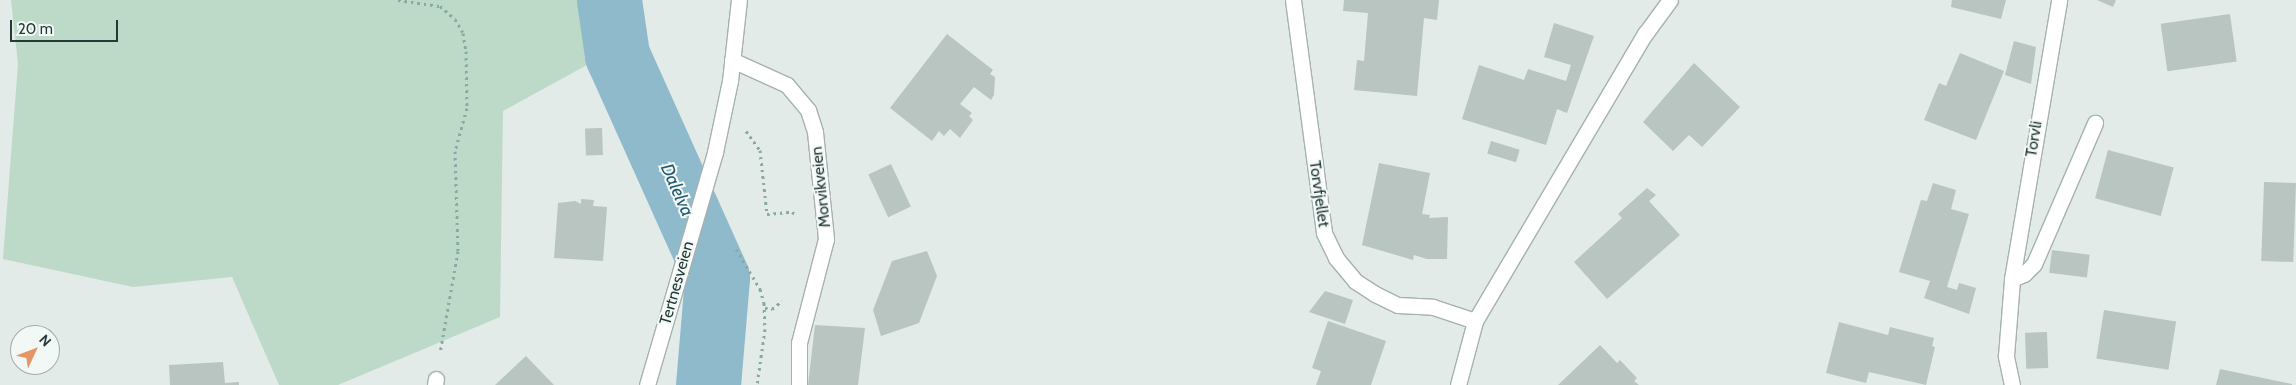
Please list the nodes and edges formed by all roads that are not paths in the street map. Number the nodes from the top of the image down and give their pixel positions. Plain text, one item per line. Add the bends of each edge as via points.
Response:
1 (739, 0) edge
2 (1293, 0) edge
3 (1670, 0) edge
4 (2059, 0) edge
5 (732, 60) junction
6 (2094, 123) dead end
7 (2012, 279) junction
8 (1475, 321) junction
9 (647, 385) edge
10 (799, 385) edge
11 (1458, 385) edge
12 (2012, 385) edge

1 - 5 street
2 - 8 street, Torvfjellet via 1324,233 1336,258 1355,281 1383,298 1398,304 1456,312
3 - 8 street via 1645,34
4 - 7 street, Torvli
5 - 9 street, Tertnesveien via 715,152
5 - 10 street, Morvikveien via 787,85 808,110 815,132 826,238 799,343
6 - 7 street via 2034,264 2024,274
7 - 12 street, Torvli via 2006,356
8 - 11 street

